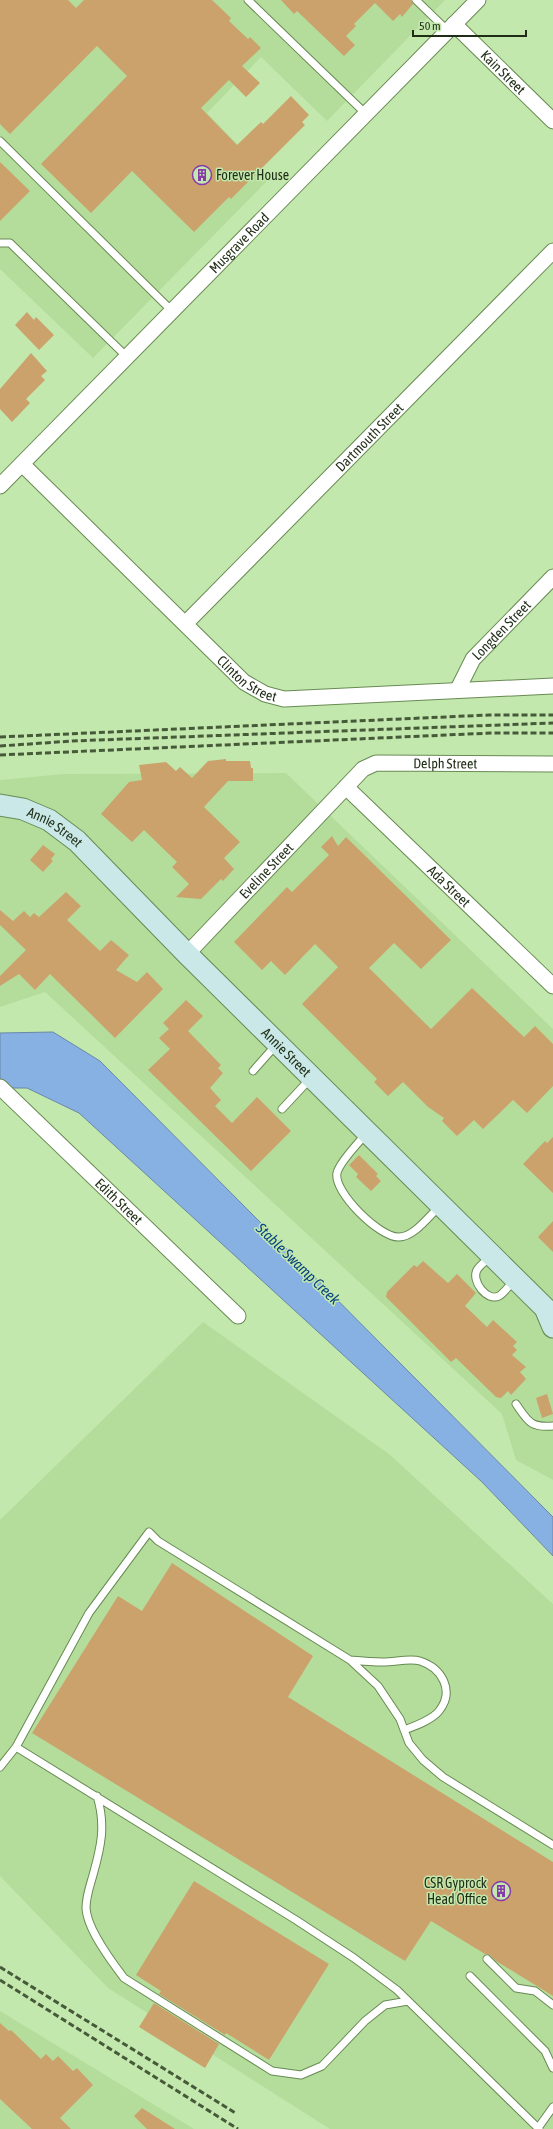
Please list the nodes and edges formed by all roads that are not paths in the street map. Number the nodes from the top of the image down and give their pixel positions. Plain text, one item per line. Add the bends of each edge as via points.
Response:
1 (248, 0) edge
2 (416, 0) edge
3 (472, 2) edge
4 (451, 28) junction
5 (366, 114) junction
6 (553, 121) edge
7 (0, 141) edge
8 (0, 243) edge
9 (553, 251) edge
10 (172, 311) junction
11 (127, 357) junction
12 (22, 464) junction
13 (0, 486) edge
14 (553, 577) edge
15 (186, 623) junction
16 (553, 686) edge
17 (458, 689) junction
18 (553, 764) edge
19 (346, 786) junction
20 (0, 805) edge
21 (187, 954) junction
22 (547, 974) edge
23 (553, 986) edge
24 (277, 1044) junction
25 (253, 1071) dead end
26 (311, 1077) junction
27 (4, 1091) edge
28 (282, 1109) dead end
29 (367, 1133) junction
30 (441, 1205) junction
31 (491, 1255) junction
32 (516, 1279) junction
33 (238, 1316) dead end
34 (553, 1327) edge
35 (516, 1404) dead end
36 (553, 1426) edge
37 (350, 1660) junction
38 (404, 1730) junction
39 (16, 1748) junction
40 (0, 1767) edge
41 (97, 1796) junction
42 (553, 1845) edge
43 (487, 1958) dead end
44 (470, 1976) dead end
45 (408, 2001) junction
46 (553, 2005) edge
47 (553, 2068) edge
48 (553, 2107) edge
49 (539, 2129) edge

1 - 5 lane
2 - 4 lane
3 - 4 street, Musgrave Road
4 - 5 street, Musgrave Road
4 - 6 street, Kain Street
5 - 10 street, Musgrave Road
7 - 10 lane
8 - 11 lane via 10,243
9 - 15 street, Dartmouth Street
10 - 11 street, Musgrave Road
11 - 12 street, Musgrave Road
12 - 13 street, Musgrave Road
12 - 15 street, Clinton Street
14 - 17 street, Longden Street via 473,659
15 - 17 street, Clinton Street via 244,682 265,694 284,699
16 - 17 street, Clinton Street
18 - 19 street, Delph Street via 376,763 363,769
19 - 21 street, Eveline Street
19 - 22 street, Ada Street
20 - 21 street, Annie Street via 23,809 49,820 77,841
21 - 24 street, Annie Street
22 - 23 street, Ada Street
24 - 25 lane
24 - 26 street, Annie Street
26 - 28 lane
26 - 29 street, Annie Street
27 - 33 street, Edith Street
29 - 30 street, Annie Street
29 - 30 lane via 337,1172 337,1183 346,1197 376,1229 400,1238 411,1233
30 - 31 street, Annie Street
31 - 32 street, Annie Street
31 - 32 lane via 477,1271 476,1278 487,1295 500,1296
32 - 34 street, Annie Street via 545,1308
35 - 36 lane via 530,1423 542,1427
37 - 38 lane via 378,1686 400,1719
37 - 38 lane via 419,1661 436,1668 445,1682 446,1698 439,1712
37 - 39 lane via 158,1541 149,1532 89,1613
38 - 42 lane via 409,1743 423,1760 443,1777
39 - 40 lane
39 - 41 lane
41 - 45 lane via 354,1958
41 - 45 lane via 102,1813 101,1845 86,1909 91,1925 124,1978 272,2071 301,2076 322,2066 365,2021 385,2005
43 - 46 lane via 516,1988 535,1991
44 - 47 lane via 545,2051
45 - 49 lane
48 - 49 lane

